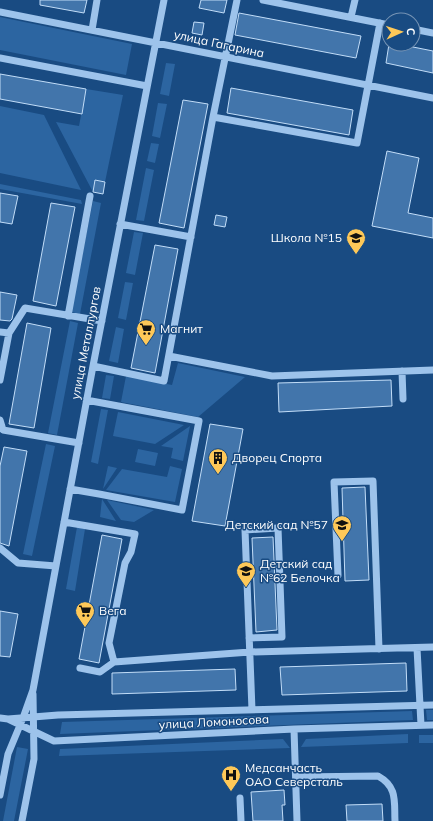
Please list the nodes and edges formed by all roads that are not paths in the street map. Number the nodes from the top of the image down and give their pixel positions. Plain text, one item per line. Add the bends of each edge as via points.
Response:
1 (97, 0) edge
2 (164, 0) edge
3 (237, 0) edge
4 (263, 0) edge
5 (355, 0) edge
6 (0, 12) edge
7 (351, 17) junction
8 (380, 23) joint
9 (92, 30) junction
10 (421, 31) edge
11 (433, 33) edge
12 (157, 42) junction
13 (226, 57) junction
14 (0, 58) edge
15 (369, 85) junction
16 (147, 86) junction
17 (433, 98) edge
18 (213, 117) junction
19 (90, 196) dead end
20 (120, 224) junction
21 (190, 237) junction
22 (68, 316) junction
23 (102, 321) junction
24 (0, 332) edge
25 (9, 334) junction
26 (169, 356) junction
27 (92, 366) junction
28 (433, 370) edge
29 (402, 371) junction
30 (0, 380) edge
31 (403, 399) dead end
32 (86, 400) junction
33 (0, 420) edge
34 (79, 443) junction
35 (70, 489) junction
36 (64, 522) junction
37 (0, 548) edge
38 (56, 566) junction
39 (338, 575) dead end
40 (249, 638) junction
41 (417, 648) junction
42 (433, 648) edge
43 (379, 649) junction
44 (250, 652) junction
45 (114, 662) junction
46 (80, 668) dead end
47 (33, 690) junction
48 (420, 705) junction
49 (433, 705) edge
50 (252, 710) junction
51 (23, 718) junction
52 (34, 718) junction
53 (4, 719) edge
54 (421, 725) junction
55 (433, 725) edge
56 (20, 726) junction
57 (294, 728) junction
58 (34, 732) junction
59 (296, 778) junction
60 (0, 795) edge
61 (240, 798) dead end
62 (22, 821) edge
63 (241, 821) edge
64 (297, 821) edge
65 (395, 821) edge

1 - 9 street
2 - 12 street, улица Металлургов
3 - 13 street
4 - 7 street
5 - 7 street
6 - 9 street, улица Гагарина
7 - 8 street
8 - 15 street
9 - 12 street, улица Гагарина
10 - 11 street
12 - 13 street, улица Гагарина
12 - 16 street, улица Металлургов
13 - 15 street, улица Гагарина
13 - 18 street
14 - 16 street
15 - 17 street, улица Гагарина
15 - 18 street via 357,143
16 - 20 street, улица Металлургов
18 - 21 street
19 - 22 street
20 - 21 street
20 - 23 street, улица Металлургов
21 - 26 street
22 - 23 street
22 - 25 street via 25,308
23 - 27 street, улица Металлургов
24 - 25 street
25 - 30 street
26 - 27 street via 164,381
26 - 29 street via 272,376
27 - 32 street, улица Металлургов
28 - 29 street
29 - 31 street
32 - 34 street, улица Металлургов
32 - 35 street via 199,421 198,429 182,510
33 - 34 street via 3,430
34 - 35 street, улица Металлургов
35 - 36 street, улица Металлургов
36 - 38 street, улица Металлургов
36 - 45 street via 135,534 131,552 125,563 109,644
37 - 38 street via 18,563
38 - 47 street, улица Металлургов
39 - 43 street via 334,482 373,481
40 - 40 street via 245,530 278,528 282,637
40 - 44 street
41 - 42 street
41 - 43 street
41 - 48 street
43 - 44 street
44 - 45 street
44 - 50 street
45 - 46 street via 100,672
47 - 51 street, улица Металлургов
47 - 52 street, улица Металлургов
48 - 49 street, улица Ломоносова
48 - 50 street, улица Ломоносова
48 - 54 street
50 - 52 street, улица Ломоносова via 58,715
51 - 52 street, улица Ломоносова
51 - 53 street
51 - 56 street, улица Металлургов
52 - 58 street, улица Металлургов
53 - 56 street, улица Ломоносова
54 - 55 street, улица Ломоносова
54 - 57 street, улица Ломоносова
56 - 58 street, улица Ломоносова
56 - 60 street, улица Металлургов via 8,754
57 - 58 street, улица Ломоносова via 54,741
57 - 59 street
58 - 62 street, улица Металлургов via 34,758
59 - 64 street
59 - 65 street via 378,776 385,780 393,792
61 - 63 street

